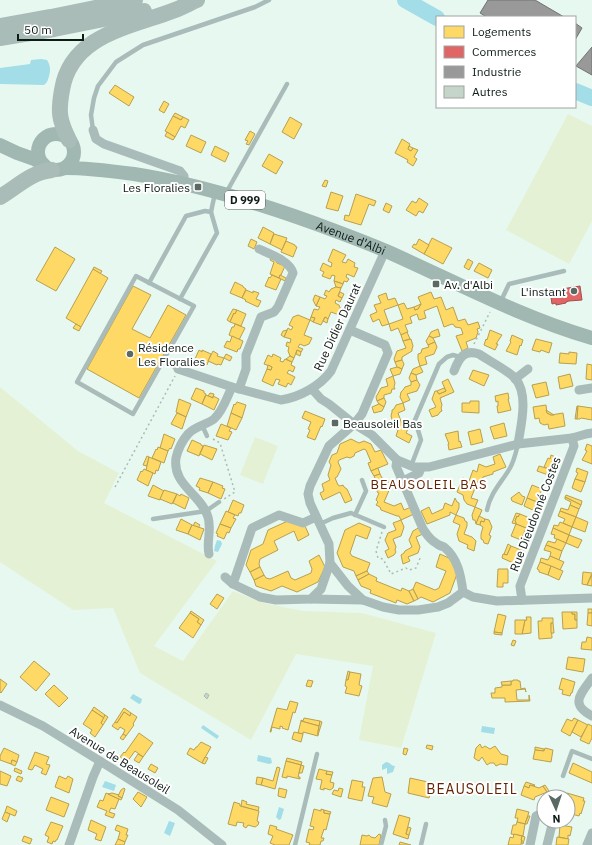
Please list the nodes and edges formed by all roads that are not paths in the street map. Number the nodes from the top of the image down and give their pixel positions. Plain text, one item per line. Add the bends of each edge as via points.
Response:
1 (184, 0) edge
2 (197, 0) edge
3 (268, 0) edge
4 (132, 1) edge
5 (0, 14) edge
6 (0, 26) edge
7 (0, 38) edge
8 (287, 84) dead end
9 (93, 130) joint
10 (44, 139) junction
11 (71, 143) junction
12 (4, 147) edge
13 (53, 167) junction
14 (100, 169) junction
15 (184, 183) junction
16 (220, 193) junction
17 (0, 196) edge
18 (211, 212) junction
19 (259, 248) dead end
20 (385, 251) junction
21 (564, 271) dead end
22 (149, 283) junction
23 (180, 300) junction
24 (495, 306) junction
25 (350, 330) junction
26 (592, 338) edge
27 (460, 357) junction
28 (163, 360) junction
29 (178, 369) joint
30 (528, 369) dead end
31 (454, 370) dead end
32 (515, 379) junction
33 (236, 388) junction
34 (592, 388) edge
35 (312, 389) junction
36 (579, 390) dead end
37 (354, 424) junction
38 (202, 425) junction
39 (592, 433) edge
40 (207, 436) road end
41 (572, 438) junction
42 (518, 444) junction
43 (397, 460) junction
44 (411, 466) junction
45 (420, 468) junction
46 (362, 480) dead end
47 (403, 481) junction
48 (219, 502) road end
49 (487, 510) dead end
50 (206, 511) junction
51 (355, 515) junction
52 (153, 519) dead end
53 (318, 521) junction
54 (384, 527) road end
55 (210, 554) dead end
56 (330, 563) junction
57 (225, 577) dead end
58 (233, 584) junction
59 (463, 592) junction
60 (592, 598) edge
61 (311, 599) junction
62 (363, 600) junction
63 (522, 600) junction
64 (592, 678) edge
65 (1, 708) edge
66 (592, 716) edge
67 (317, 754) dead end
68 (592, 759) edge
69 (100, 761) junction
70 (563, 776) dead end
71 (536, 816) edge
72 (385, 820) dead end
73 (426, 824) dead end
74 (550, 829) edge
75 (592, 833) edge
76 (69, 845) edge
77 (222, 845) edge
78 (295, 845) edge
79 (381, 845) edge
80 (421, 845) edge
81 (530, 845) edge
82 (547, 845) edge
83 (586, 845) edge

1 - 7 highway via 132,14
2 - 11 highway via 112,32 91,44 78,56 66,77 59,113
3 - 9 lane via 143,45 116,62 98,86 92,115
4 - 5 highway
4 - 6 highway
8 - 16 lane
9 - 15 street via 96,139 104,144 180,171 184,176
10 - 11 main road via 54,135 65,136
10 - 12 main road, D 999 via 27,147
10 - 13 main road via 38,151 40,160
11 - 13 main road via 74,152 70,164
11 - 14 main road, Avenue d'Albi / D 999 via 89,164
12 - 13 main road, D 999
13 - 14 main road, Avenue d'Albi / D 999
13 - 17 highway via 31,176
14 - 15 main road, Avenue d'Albi / D 999
15 - 16 main road, Avenue d'Albi / D 999
16 - 18 lane
16 - 20 main road, Avenue d'Albi / D 999 via 308,221
18 - 22 lane via 186,216
18 - 23 lane via 217,233
19 - 33 street via 287,264 293,273 278,307 274,312 261,317 246,355 246,369
20 - 24 main road, Avenue d'Albi / D 999
20 - 25 street, Rue Didier Daurat
21 - 24 lane via 508,284
22 - 23 lane
22 - 28 lane via 136,276 77,382 133,414
23 - 28 lane via 194,306
24 - 26 main road, Avenue d'Albi / D 999
25 - 35 street, Rue Didier Daurat via 331,371 324,381
25 - 37 street via 385,345 388,353 362,414
27 - 31 street
27 - 32 street via 473,352
27 - 44 lane via 447,357 439,364 415,420 421,440
28 - 29 lane
29 - 33 street, Rue Didier Daurat
30 - 32 street
32 - 42 street via 523,402
33 - 35 street, Rue Didier Daurat via 281,400
33 - 38 street via 220,413
34 - 36 street
35 - 37 street
37 - 43 street via 372,435
37 - 53 street via 329,446 310,486 310,503
38 - 40 lane
38 - 50 street via 192,430 182,441 177,453 176,471 186,488
39 - 41 street
41 - 42 street
41 - 63 street, Rue Dieudonné Costes via 574,446 520,586
42 - 45 street
42 - 49 lane via 510,468 488,502
43 - 44 street
43 - 47 street via 396,466
44 - 45 street
45 - 47 street via 419,473
46 - 51 lane via 366,491
47 - 59 street via 428,537 452,555 461,577
48 - 50 lane
50 - 52 lane
50 - 55 street via 210,528
51 - 53 lane via 351,513
51 - 54 lane
53 - 56 street via 329,544
53 - 58 street via 303,523 280,516 252,528
56 - 61 street via 320,589
56 - 62 street
57 - 58 street
58 - 61 street via 260,597 276,600
59 - 62 street via 438,607 418,610 399,610
59 - 63 street via 497,602
60 - 63 street
61 - 62 street
64 - 66 street via 580,697 579,704 583,712
65 - 69 street, Avenue de Beausoleil via 43,726
67 - 78 lane
68 - 70 lane via 572,751
69 - 76 street
69 - 77 street, Avenue de Beausoleil via 178,810
71 - 81 street
72 - 79 lane
73 - 80 lane
74 - 82 street
75 - 83 street

